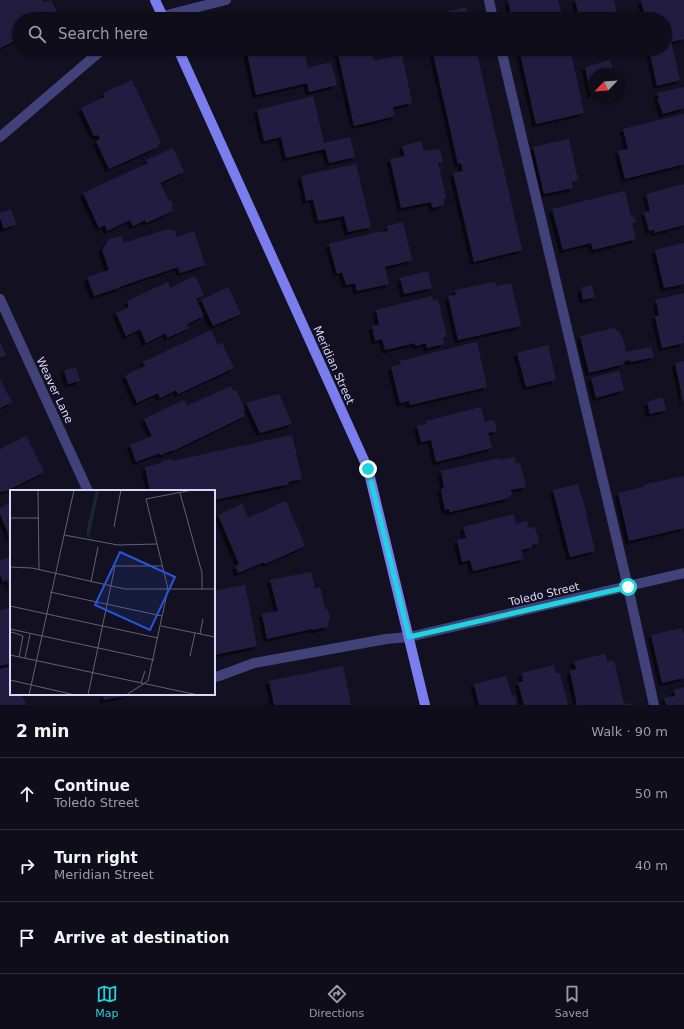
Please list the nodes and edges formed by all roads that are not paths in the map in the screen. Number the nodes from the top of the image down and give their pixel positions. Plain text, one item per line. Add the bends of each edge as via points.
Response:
1 (155, 0) edge
2 (226, 0) edge
3 (489, 0) edge
4 (159, 12) edge
5 (183, 12) edge
6 (492, 12) edge
7 (95, 56) edge
8 (181, 56) edge
9 (502, 56) edge
10 (0, 137) edge
11 (0, 299) edge
12 (88, 490) edge
13 (684, 573) edge
14 (628, 587) junction
15 (409, 637) junction
16 (215, 677) edge
17 (425, 705) edge
18 (654, 705) edge

1 - 4 street
2 - 5 street
3 - 6 street
7 - 10 street
8 - 15 street, Meridian Street via 368,469
9 - 14 street
11 - 12 street, Weaver Lane
13 - 14 street, Toledo Street
14 - 15 street, Toledo Street
14 - 18 street
15 - 16 street, Toledo Street via 254,663
15 - 17 street, Meridian Street

